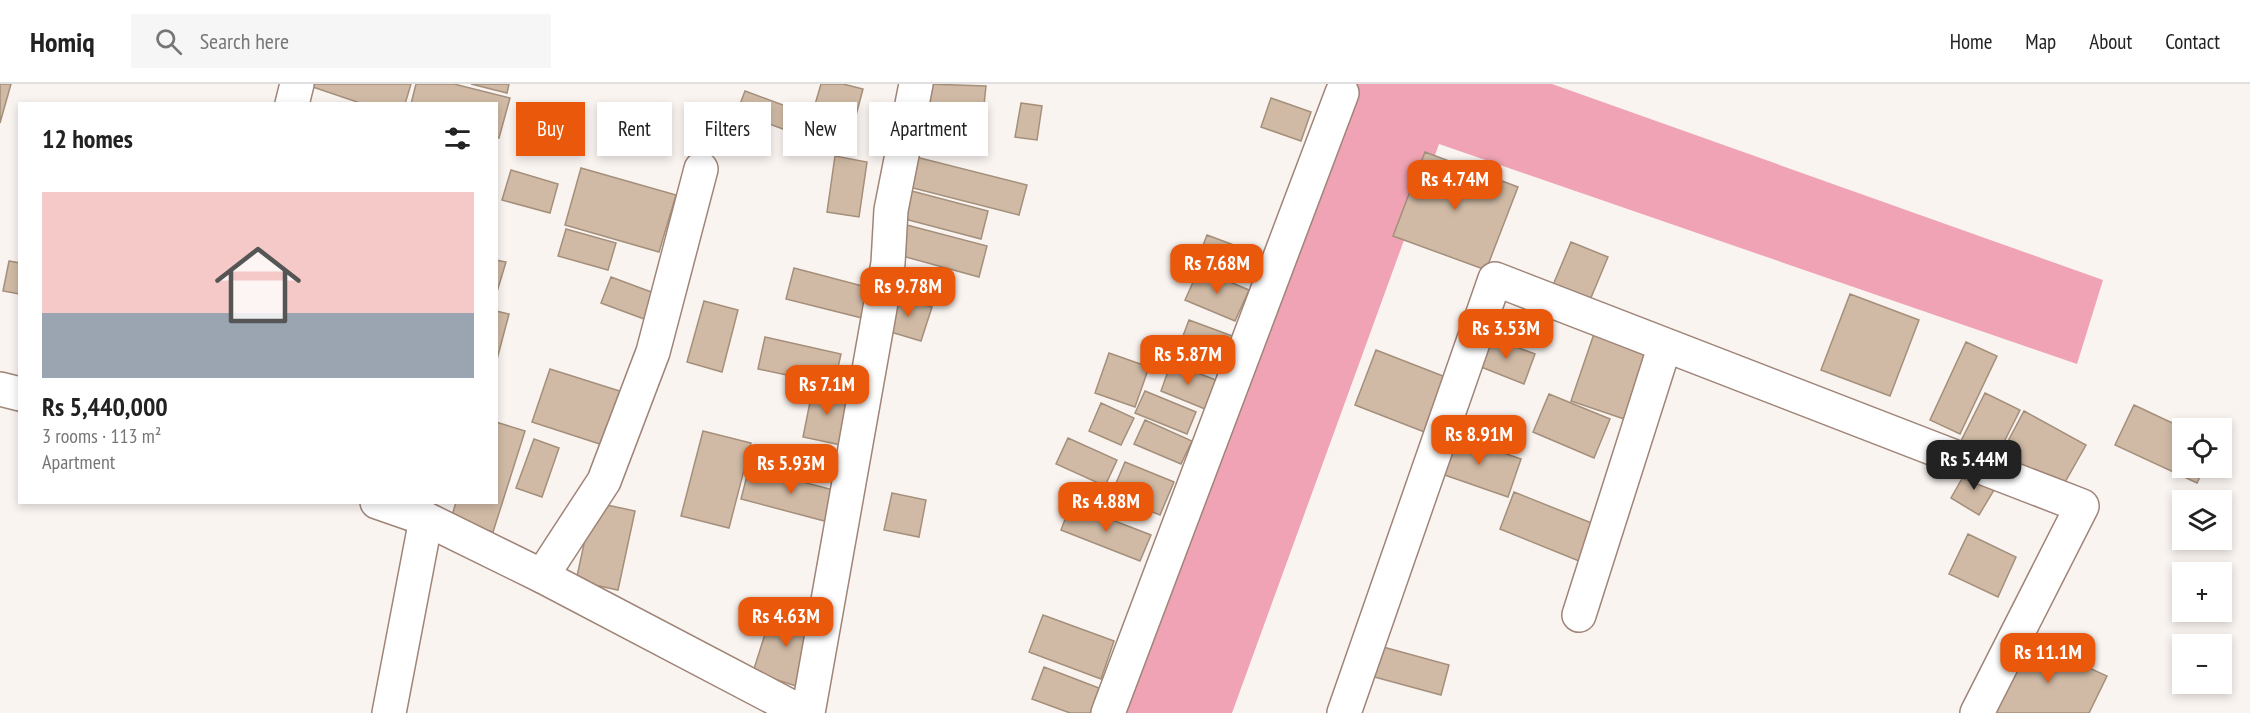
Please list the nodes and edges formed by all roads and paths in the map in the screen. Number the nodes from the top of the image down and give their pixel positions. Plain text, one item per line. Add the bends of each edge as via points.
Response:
1 (297, 84) edge
2 (916, 84) edge
3 (1342, 93) dead end
4 (292, 102) edge
5 (701, 169) dead end
6 (1665, 345) junction
7 (0, 389) edge
8 (18, 394) edge
9 (383, 504) edge
10 (426, 519) junction
11 (542, 576) junction
12 (1579, 615) dead end
13 (389, 713) edge
14 (803, 713) edge
15 (808, 713) edge
16 (1108, 713) edge
17 (1344, 713) edge
18 (1977, 713) edge

1 - 4 street
2 - 15 street via 891,210 888,263
3 - 16 street
5 - 11 street via 653,352 604,481
6 - 12 street
6 - 17 street via 1495,279
6 - 18 street via 2082,506
7 - 8 street
9 - 10 street
10 - 11 street
10 - 13 street
11 - 14 street

